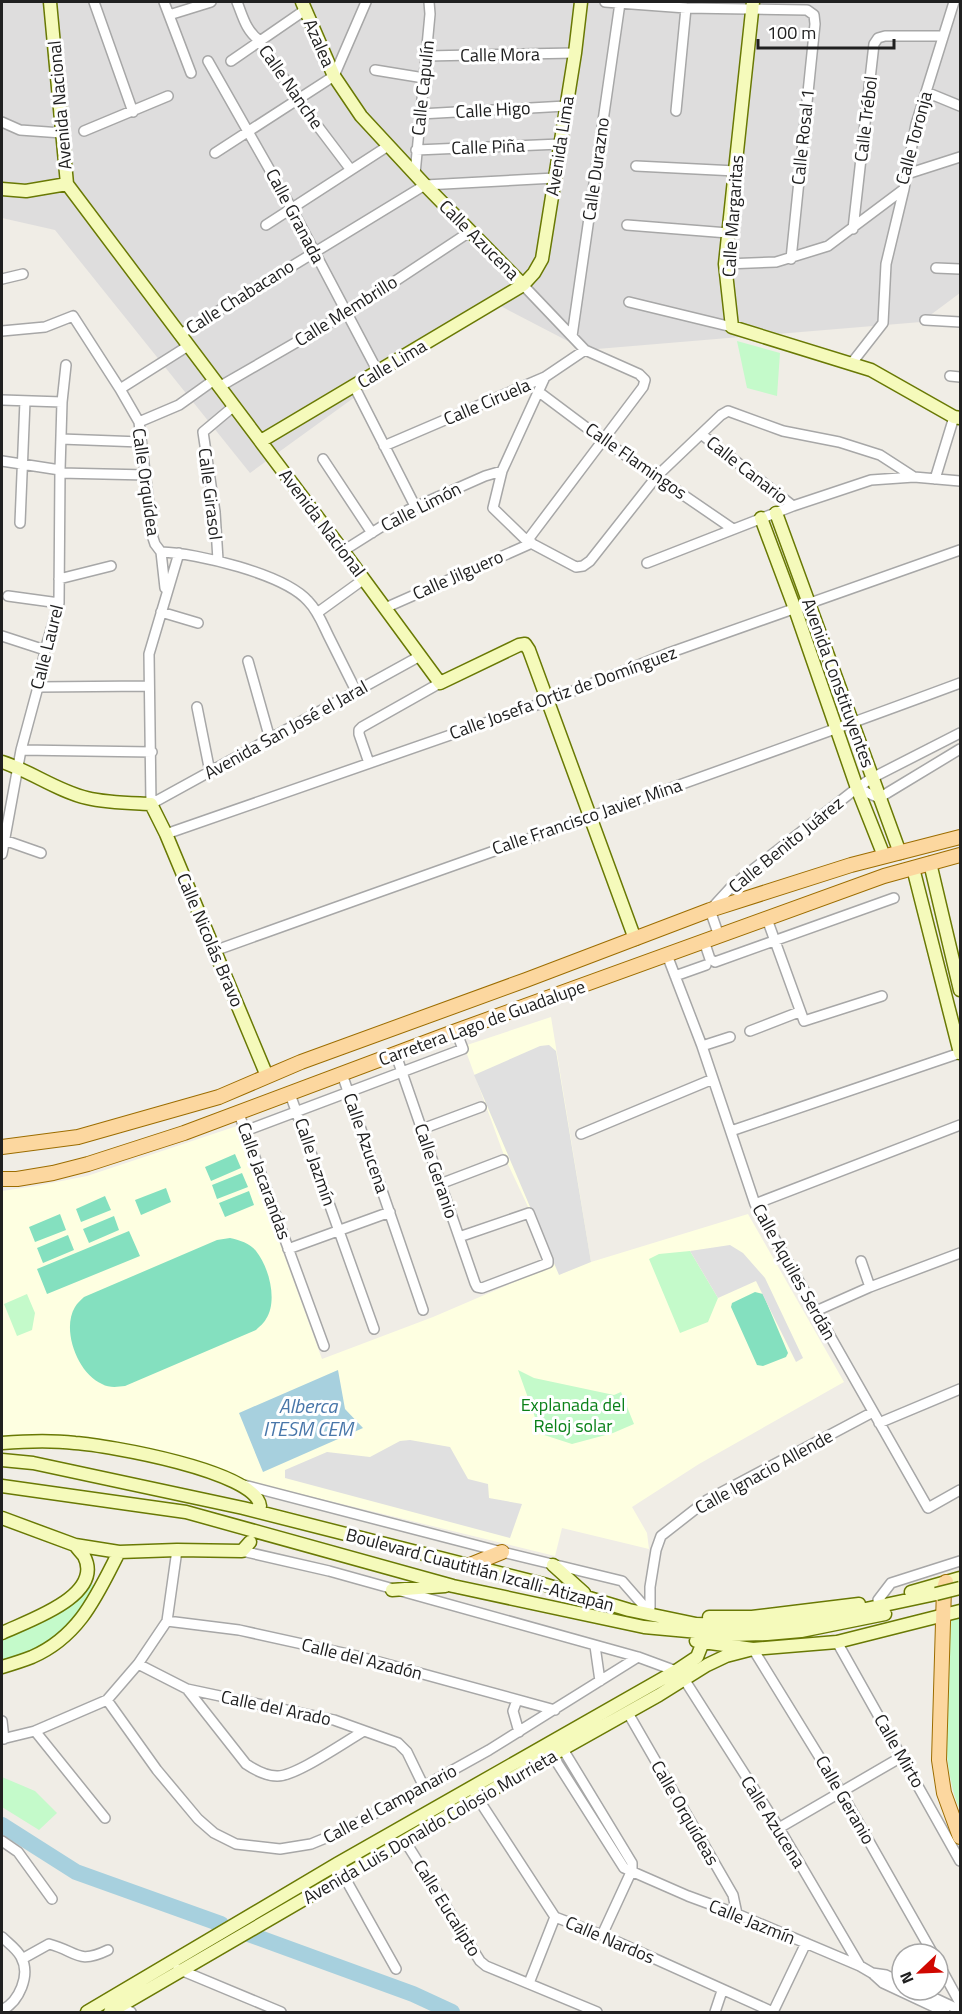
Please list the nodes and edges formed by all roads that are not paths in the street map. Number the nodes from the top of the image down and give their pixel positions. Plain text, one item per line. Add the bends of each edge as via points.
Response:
1 (50, 2) edge
2 (94, 2) edge
3 (164, 2) edge
4 (211, 2) edge
5 (237, 2) edge
6 (366, 2) edge
7 (429, 2) edge
8 (581, 2) edge
9 (605, 2) edge
10 (954, 2) edge
11 (620, 3) edge
12 (753, 5) edge
13 (303, 6) edge
14 (686, 8) junction
15 (169, 15) junction
16 (942, 36) junction
17 (260, 41) junction
18 (575, 53) junction
19 (426, 56) junction
20 (208, 61) dead end
21 (231, 61) dead end
22 (375, 70) dead end
23 (191, 73) dead end
24 (334, 76) junction
25 (424, 78) junction
26 (926, 92) junction
27 (168, 96) dead end
28 (298, 100) junction
29 (566, 106) junction
30 (960, 106) edge
31 (676, 111) dead end
32 (133, 112) junction
33 (420, 114) junction
34 (2, 122) edge
35 (84, 131) dead end
36 (249, 131) junction
37 (62, 133) junction
38 (560, 144) junction
39 (387, 146) junction
40 (416, 150) junction
41 (215, 153) dead end
42 (960, 157) edge
43 (636, 166) dead end
44 (351, 170) junction
45 (736, 171) junction
46 (415, 174) junction
47 (907, 174) junction
48 (555, 178) junction
49 (67, 184) junction
50 (425, 185) junction
51 (2, 189) edge
52 (904, 189) junction
53 (292, 208) junction
54 (266, 225) dead end
55 (627, 225) dead end
56 (853, 229) junction
57 (471, 231) junction
58 (728, 233) junction
59 (314, 251) junction
60 (791, 259) junction
61 (725, 264) junction
62 (936, 268) dead end
63 (960, 269) edge
64 (23, 274) dead end
65 (2, 279) edge
66 (523, 285) junction
67 (629, 302) dead end
68 (347, 313) junction
69 (925, 320) dead end
70 (960, 322) edge
71 (732, 327) junction
72 (2, 331) edge
73 (180, 335) junction
74 (572, 336) junction
75 (188, 346) junction
76 (585, 350) junction
77 (851, 364) junction
78 (66, 365) dead end
79 (378, 372) junction
80 (545, 377) junction
81 (645, 380) joint
82 (217, 383) junction
83 (354, 386) junction
84 (120, 388) junction
85 (539, 392) junction
86 (2, 400) edge
87 (25, 401) junction
88 (62, 402) junction
89 (234, 406) junction
90 (957, 418) edge
91 (139, 422) junction
92 (701, 434) junction
93 (61, 439) junction
94 (603, 440) junction
95 (261, 441) junction
96 (141, 442) junction
97 (384, 446) junction
98 (323, 459) dead end
99 (2, 461) edge
100 (23, 465) junction
101 (502, 471) junction
102 (60, 472) junction
103 (147, 475) junction
104 (657, 476) junction
105 (914, 477) junction
106 (935, 479) junction
107 (960, 481) edge
108 (415, 506) junction
109 (793, 506) junction
110 (776, 513) junction
111 (761, 518) junction
112 (20, 523) dead end
113 (733, 529) junction
114 (372, 533) junction
115 (529, 542) junction
116 (343, 550) junction
117 (960, 550) edge
118 (161, 552) junction
119 (179, 553) junction
120 (218, 560) junction
121 (646, 563) dead end
122 (111, 566) dead end
123 (59, 579) junction
124 (364, 579) junction
125 (166, 593) junction
126 (8, 596) dead end
127 (59, 603) junction
128 (810, 604) junction
129 (385, 608) junction
130 (795, 609) junction
131 (161, 612) junction
132 (317, 613) junction
133 (198, 623) dead end
134 (2, 636) edge
135 (45, 650) junction
136 (420, 656) junction
137 (248, 661) dead end
138 (440, 683) junction
139 (960, 683) edge
140 (148, 686) junction
141 (38, 687) junction
142 (356, 691) junction
143 (548, 701) junction
144 (197, 707) dead end
145 (851, 723) junction
146 (837, 728) junction
147 (960, 733) edge
148 (270, 739) junction
149 (21, 750) junction
150 (960, 750) edge
151 (152, 752) junction
152 (2, 762) edge
153 (369, 762) junction
154 (18, 767) junction
155 (210, 772) junction
156 (872, 778) junction
157 (857, 788) junction
158 (879, 798) junction
159 (151, 804) junction
160 (591, 818) junction
161 (166, 834) junction
162 (960, 837) edge
163 (4, 840) junction
164 (41, 853) dead end
165 (900, 853) junction
166 (2, 854) edge
167 (960, 855) edge
168 (884, 856) junction
169 (930, 863) junction
170 (913, 868) junction
171 (894, 898) dead end
172 (710, 910) junction
173 (767, 919) junction
174 (719, 936) junction
175 (635, 939) junction
176 (704, 941) junction
177 (774, 941) junction
178 (214, 951) junction
179 (667, 955) junction
180 (706, 965) dead end
181 (675, 976) junction
182 (960, 988) edge
183 (882, 996) dead end
184 (799, 1012) junction
185 (456, 1031) junction
186 (750, 1031) dead end
187 (730, 1037) dead end
188 (702, 1046) junction
189 (960, 1053) edge
190 (396, 1054) junction
191 (301, 1062) junction
192 (402, 1073) junction
193 (342, 1074) junction
194 (267, 1076) junction
195 (713, 1079) junction
196 (310, 1087) junction
197 (349, 1092) junction
198 (290, 1094) junction
199 (481, 1107) dead end
200 (297, 1112) junction
201 (239, 1114) junction
202 (960, 1125) edge
203 (422, 1129) junction
204 (245, 1131) junction
205 (731, 1131) junction
206 (580, 1134) dead end
207 (2, 1147) edge
208 (503, 1160) dead end
209 (2, 1179) edge
210 (441, 1184) junction
211 (755, 1204) junction
212 (390, 1212) junction
213 (339, 1231) junction
214 (459, 1237) junction
215 (288, 1249) junction
216 (960, 1253) edge
217 (861, 1261) dead end
218 (870, 1287) junction
219 (423, 1310) dead end
220 (816, 1311) junction
221 (374, 1329) dead end
222 (324, 1346) dead end
223 (960, 1389) edge
224 (873, 1412) junction
225 (879, 1423) junction
226 (2, 1443) edge
227 (2, 1460) edge
228 (230, 1481) junction
229 (134, 1485) junction
230 (2, 1486) edge
231 (960, 1490) edge
232 (126, 1503) junction
233 (260, 1506) dead end
234 (2, 1518) edge
235 (75, 1545) junction
236 (246, 1546) joint
237 (177, 1550) junction
238 (119, 1552) junction
239 (502, 1552) junction
240 (960, 1561) edge
241 (470, 1565) junction
242 (553, 1565) junction
243 (960, 1578) edge
244 (85, 1580) junction
245 (946, 1582) junction
246 (453, 1586) junction
247 (101, 1588) junction
248 (960, 1588) edge
249 (392, 1590) junction
250 (960, 1595) edge
251 (587, 1596) junction
252 (878, 1600) junction
253 (614, 1604) junction
254 (646, 1607) junction
255 (960, 1611) edge
256 (944, 1614) junction
257 (167, 1621) junction
258 (2, 1633) edge
259 (698, 1633) junction
260 (837, 1642) junction
261 (595, 1646) junction
262 (753, 1649) junction
263 (638, 1657) junction
264 (138, 1664) junction
265 (2, 1667) edge
266 (680, 1675) junction
267 (600, 1681) junction
268 (186, 1689) junction
269 (107, 1700) junction
270 (517, 1700) junction
271 (555, 1710) junction
272 (628, 1713) junction
273 (2, 1721) edge
274 (35, 1731) junction
275 (364, 1731) junction
276 (519, 1732) junction
277 (3, 1739) edge
278 (554, 1748) junction
279 (903, 1756) junction
280 (424, 1787) junction
281 (470, 1788) junction
282 (841, 1792) junction
283 (478, 1799) junction
284 (105, 1818) dead end
285 (779, 1828) junction
286 (960, 1837) edge
287 (405, 1840) junction
288 (2, 1841) edge
289 (960, 1860) edge
290 (337, 1864) junction
291 (632, 1870) junction
292 (344, 1876) junction
293 (52, 1899) dead end
294 (737, 1914) junction
295 (555, 1917) junction
296 (602, 1935) junction
297 (217, 1936) junction
298 (2, 1937) edge
299 (926, 1942) edge
300 (806, 1943) junction
301 (226, 1946) junction
302 (2, 1947) edge
303 (16, 1950) junction
304 (108, 1950) dead end
305 (22, 1959) junction
306 (167, 1965) junction
307 (860, 1966) junction
308 (396, 1969) dead end
309 (182, 1970) junction
310 (872, 1973) junction
311 (890, 1978) edge
312 (528, 1983) junction
313 (950, 1985) edge
314 (722, 1991) junction
315 (943, 2002) edge
316 (960, 2003) edge
317 (2, 2010) edge
318 (114, 2010) edge
319 (960, 2010) edge
320 (87, 2013) edge
321 (131, 2013) edge
322 (281, 2013) edge
323 (597, 2013) edge
324 (715, 2013) edge
325 (773, 2013) edge
326 (945, 2013) edge

1 - 37 street, Avenida Nacional
2 - 32 street
3 - 15 street
4 - 15 street
5 - 17 street, Calle Nanche via 246,28
6 - 24 street
7 - 19 street, Calle Capulín
8 - 18 street, Avenida Lima
9 - 11 street
10 - 16 street, Calle Toronja
11 - 14 street
11 - 74 street, Calle Durazno
12 - 14 street
12 - 45 street, Calle Margaritas
12 - 60 street, Calle Rosal 1 via 807,10 814,15
13 - 17 street
13 - 24 street, Azalea
14 - 31 street
15 - 23 street
16 - 26 street, Calle Toronja
16 - 56 street, Calle Trébol via 885,36 874,44
17 - 21 street
17 - 28 street, Calle Nanche
18 - 19 street, Calle Mora
18 - 29 street, Avenida Lima
19 - 25 street, Calle Capulín
20 - 36 street, Calle Granada
22 - 25 street
24 - 28 street
24 - 39 street, Calle Azucena
25 - 33 street, Calle Capulín
26 - 30 street
26 - 47 street, Calle Toronja
27 - 32 street
28 - 36 street
28 - 44 street, Calle Nanche
29 - 33 street, Calle Higo
29 - 38 street, Avenida Lima
32 - 35 street
33 - 40 street, Calle Capulín
34 - 37 street via 20,130
36 - 41 street
36 - 53 street, Calle Granada
37 - 49 street, Avenida Nacional
38 - 40 street, Calle Piña
38 - 48 street, Avenida Lima
39 - 44 street
39 - 46 street, Calle Azucena
40 - 46 street, Calle Capulín
42 - 47 street
43 - 45 street
44 - 53 street
45 - 58 street, Calle Margaritas
46 - 50 street, Calle Azucena
47 - 52 street, Calle Toronja
48 - 50 street
48 - 66 street, Avenida Lima via 542,259
49 - 51 street via 26,191
49 - 73 street, Avenida Nacional
50 - 57 street, Calle Azucena
50 - 59 street, Calle Chabacano
52 - 56 street, Calle Toronja
52 - 77 street via 886,264 883,323
53 - 54 street
53 - 59 street, Calle Granada
55 - 58 street
56 - 60 street, Calle Toronja via 828,246
57 - 66 street, Calle Azucena
57 - 68 street, Calle Membrillo
58 - 61 street, Calle Margaritas
59 - 68 street, Calle Granada
59 - 73 street, Calle Chabacano
60 - 61 street, Calle Toronja
61 - 71 street, Calle Margaritas
62 - 63 street
64 - 65 street
66 - 74 street, Calle Azucena
66 - 79 street, Calle Lima
67 - 71 street
68 - 79 street, Calle Granada
68 - 82 street, Calle Membrillo
69 - 70 street
71 - 77 street
72 - 84 street, Calle Orquídea via 45,327 73,316
73 - 75 street, Avenida Nacional
74 - 76 street, Calle Azucena
75 - 82 street, Avenida Nacional
75 - 84 street
76 - 80 street, Calle Ciruela
76 - 81 street, Calle Azucena
77 - 90 street via 871,370
78 - 88 street, Calle Laurel
79 - 83 street, Calle Lima
80 - 85 street
80 - 97 street, Calle Ciruela
81 - 94 street, Calle Jilguero
82 - 89 street, Avenida Nacional
82 - 91 street, Calle Membrillo
83 - 95 street, Calle Lima
83 - 97 street
84 - 91 street, Calle Orquídea
85 - 94 street, Calle Flamingos
85 - 101 street
86 - 87 street
87 - 88 street
87 - 100 street
88 - 93 street, Calle Laurel
89 - 95 street, Avenida Nacional
89 - 120 street, Calle Girasol via 206,428 203,436
90 - 106 street
91 - 96 street, Calle Orquídea
92 - 104 street
92 - 105 street via 721,415 733,411 783,431 880,455
92 - 109 street, Calle Canario
93 - 96 street
93 - 102 street, Calle Laurel
94 - 104 street, Calle Flamingos
94 - 115 street, Calle Jilguero
95 - 116 street, Avenida Nacional
96 - 103 street, Calle Orquídea
97 - 108 street
98 - 114 street
99 - 100 street
100 - 102 street
100 - 112 street
101 - 108 street, Calle Limón
101 - 115 street via 493,508
102 - 103 street
102 - 123 street, Calle Laurel
103 - 118 street, Calle Orquídea via 153,538
104 - 113 street, Calle Flamingos
104 - 115 street via 583,566 576,567
105 - 106 street
105 - 109 street via 871,480
106 - 107 street
108 - 114 street, Calle Limón
109 - 110 street
110 - 111 street
110 - 128 street, Avenida Constituyentes
111 - 113 street
111 - 130 street, Avenida Constituyentes
113 - 121 street
114 - 116 street, Calle Limón
115 - 129 street, Calle Jilguero
116 - 124 street, Avenida Nacional
117 - 128 street, Calle Josefa Ortiz de Domínguez
118 - 119 street
118 - 125 street, Calle Orquídea
119 - 120 street
119 - 125 street, Calle Orquídea
120 - 132 street via 291,587
122 - 123 street
123 - 127 street, Calle Laurel
124 - 129 street, Avenida Nacional
124 - 132 street
125 - 131 street, Calle Orquídea
126 - 127 street
127 - 135 street, Calle Laurel
128 - 130 street, Calle Josefa Ortiz de Domínguez
128 - 145 street, Avenida Constituyentes
129 - 136 street, Avenida Nacional
130 - 143 street, Calle Josefa Ortiz de Domínguez
130 - 146 street, Avenida Constituyentes
131 - 133 street
131 - 140 street, Calle Orquídea via 149,654
132 - 142 street
134 - 135 street
135 - 141 street, Calle Laurel
136 - 138 street, Avenida Nacional
136 - 142 street, Avenida San José el Jaral
137 - 148 street
138 - 143 street via 525,644
138 - 153 street via 359,730
139 - 145 street, Calle Francisco Javier Mina
140 - 141 street
140 - 151 street, Calle Orquídea
141 - 149 street, Calle Laurel
142 - 148 street, Avenida San José el Jaral
143 - 153 street, Calle Josefa Ortiz de Domínguez
143 - 160 street
144 - 155 street
145 - 146 street, Calle Francisco Javier Mina
145 - 156 street, Avenida Constituyentes
146 - 157 street, Avenida Constituyentes
146 - 160 street, Calle Francisco Javier Mina
147 - 156 street, Calle Benito Juárez
148 - 155 street, Avenida San José el Jaral
149 - 151 street
149 - 154 street, Calle Laurel
150 - 158 street
151 - 159 street, Calle Orquídea
152 - 154 street
153 - 161 street, Calle Josefa Ortiz de Domínguez
154 - 159 street via 89,799
154 - 163 street, Calle Laurel
155 - 159 street, Avenida San José el Jaral
156 - 157 street, Calle Benito Juárez
156 - 158 street, Avenida Constituyentes
157 - 158 street
157 - 168 street, Avenida Constituyentes
157 - 172 street, Calle Benito Juárez via 733,885
158 - 165 street, Avenida Constituyentes
159 - 161 street, Calle Nicolás Bravo
160 - 175 street
160 - 178 street, Calle Francisco Javier Mina
161 - 178 street, Calle Nicolás Bravo
162 - 165 main road, Carretera Lago de Guadalupe
163 - 164 street
163 - 166 street, Calle Laurel
165 - 168 main road, Carretera Lago de Guadalupe
167 - 169 main road, Carretera Lago de Guadalupe
168 - 172 main road, Carretera Lago de Guadalupe
169 - 170 main road, Carretera Lago de Guadalupe
169 - 182 street
170 - 173 main road, Carretera Lago de Guadalupe
170 - 189 street
171 - 177 street
172 - 174 street
172 - 175 main road, Carretera Lago de Guadalupe
173 - 174 main road, Carretera Lago de Guadalupe
173 - 177 street
174 - 176 main road, Carretera Lago de Guadalupe
175 - 191 main road, Carretera Lago de Guadalupe
176 - 177 street via 710,959 715,962
176 - 179 main road, Carretera Lago de Guadalupe
177 - 184 street
178 - 194 street, Calle Nicolás Bravo
179 - 181 street, Calle Aquiles Serdán
179 - 185 main road, Carretera Lago de Guadalupe
180 - 181 street
181 - 188 street, Calle Aquiles Serdán
183 - 184 street via 806,1021
184 - 186 street
185 - 190 main road, Carretera Lago de Guadalupe
185 - 192 street via 463,1049
187 - 188 street
188 - 195 street, Calle Aquiles Serdán
189 - 205 street
190 - 192 street, Calle Geranio
190 - 193 main road, Carretera Lago de Guadalupe
191 - 194 main road, Carretera Lago de Guadalupe
191 - 196 main road
192 - 197 street
192 - 203 street, Calle Geranio
193 - 196 main road, Carretera Lago de Guadalupe
193 - 197 street, Calle Azucena
194 - 207 main road, Carretera Lago de Guadalupe via 219,1097 78,1137
195 - 205 street, Calle Aquiles Serdán
195 - 206 street
196 - 198 main road, Carretera Lago de Guadalupe
197 - 200 street
197 - 212 street, Calle Azucena
198 - 200 street, Calle Jazmín
198 - 201 main road, Carretera Lago de Guadalupe
199 - 203 street
200 - 204 street
200 - 213 street, Calle Jazmín
201 - 204 street, Calle Jacarandas
201 - 209 main road, Carretera Lago de Guadalupe via 88,1164
202 - 211 street
203 - 210 street, Calle Geranio
204 - 215 street, Calle Jacarandas
205 - 211 street, Calle Aquiles Serdán
208 - 210 street
210 - 214 street, Calle Geranio
211 - 220 street, Calle Aquiles Serdán
212 - 213 street
212 - 219 street, Calle Azucena
213 - 215 street
213 - 221 street, Calle Jazmín
214 - 214 street, Calle Geranio via 477,1287 548,1263 529,1213
215 - 222 street, Calle Jacarandas
216 - 218 street
217 - 218 street
218 - 220 street
220 - 224 street, Calle Aquiles Serdán
223 - 225 street
224 - 225 street, Calle Aquiles Serdán
224 - 254 street, Calle Ignacio Allende via 707,1500 661,1536
225 - 231 street, Calle Aquiles Serdán via 928,1508
226 - 228 street via 86,1444 182,1462
227 - 229 street, Boulevard Cuautitlán Izcalli-Atizapán
228 - 233 street via 258,1498
228 - 239 street
229 - 232 street via 121,1492
229 - 241 street, Boulevard Cuautitlán Izcalli-Atizapán
230 - 232 street, Boulevard Cuautitlán Izcalli-Atizapán
232 - 246 street, Boulevard Cuautitlán Izcalli-Atizapán via 186,1512
234 - 235 street
235 - 238 street
235 - 244 street via 84,1557
236 - 237 street
236 - 249 street
237 - 238 street
237 - 257 street
238 - 247 street
239 - 241 main road
239 - 242 street
240 - 252 street via 891,1583
241 - 251 street, Boulevard Cuautitlán Izcalli-Atizapán
242 - 251 street
242 - 254 street via 622,1581
243 - 245 street
244 - 247 street
244 - 258 street via 65,1603
245 - 252 street
245 - 256 main road
246 - 249 street
246 - 259 street, Boulevard Cuautitlán Izcalli-Atizapán via 644,1627 657,1636
247 - 265 street via 86,1614 66,1636 34,1656
248 - 259 street, Boulevard Cuautitlán Izcalli-Atizapán, bridge via 800,1623
249 - 261 street
250 - 259 street, Boulevard Cuautitlán Izcalli-Atizapán via 801,1631
251 - 253 street, Boulevard Cuautitlán Izcalli-Atizapán
252 - 254 street via 752,1617 703,1617
253 - 254 street via 626,1602
253 - 259 street, Boulevard Cuautitlán Izcalli-Atizapán
255 - 256 street
256 - 260 street
256 - 286 main road via 939,1760 944,1793
257 - 264 street
257 - 270 street, Calle del Azadón via 239,1630 357,1656
259 - 262 street
259 - 266 street, Avenida Luis Donaldo Colosio Murrieta via 697,1657
260 - 262 street
260 - 279 street, Calle Mirto
261 - 263 street
261 - 267 street
262 - 266 street, Avenida Luis Donaldo Colosio Murrieta
262 - 282 street, Calle Geranio
263 - 266 street
263 - 267 street, Calle el Campanario
264 - 268 street, Calle del Arado
264 - 269 street
266 - 272 street, Avenida Luis Donaldo Colosio Murrieta
266 - 278 street, Avenida Luis Donaldo Colosio Murrieta
266 - 285 street, Calle Azucena
267 - 271 street, Calle el Campanario
268 - 275 street, Calle del Arado via 334,1720
268 - 275 street, Calle del Arado via 246,1764 275,1776 290,1774
269 - 274 street
269 - 280 street, Calle el Campanario via 198,1819 236,1844 279,1849 311,1844
270 - 271 street, Calle del Azadón
270 - 276 street via 513,1711
271 - 276 street, Calle el Campanario
272 - 278 street, Avenida Luis Donaldo Colosio Murrieta
272 - 294 street, Calle Orquídeas via 732,1895
273 - 277 street
274 - 277 street
274 - 284 street
275 - 280 street, Calle del Arado via 404,1747
276 - 280 street, Calle el Campanario
278 - 281 street, Avenida Luis Donaldo Colosio Murrieta
278 - 283 street, Avenida Luis Donaldo Colosio Murrieta
278 - 291 street, Calle Jazmín via 624,1868
279 - 282 street
279 - 289 street, Calle Mirto
281 - 283 street, Calle Nardos
281 - 290 street, Avenida Luis Donaldo Colosio Murrieta
282 - 285 street
282 - 299 street, Calle Geranio
283 - 287 street, Avenida Luis Donaldo Colosio Murrieta
283 - 295 street, Calle Nardos
285 - 307 street, Calle Azucena
287 - 292 street, Avenida Luis Donaldo Colosio Murrieta
287 - 312 street, Calle Eucalipto via 480,1960
288 - 293 street via 18,1852
290 - 292 street
290 - 297 street, Avenida Luis Donaldo Colosio Murrieta
291 - 294 street, Calle Jazmín
291 - 296 street
292 - 301 street, Avenida Luis Donaldo Colosio Murrieta
292 - 308 street
294 - 300 street, Calle Jazmín
295 - 296 street, Calle Nardos
295 - 312 street
296 - 314 street, Calle Nardos
297 - 301 street
297 - 306 street, Avenida Luis Donaldo Colosio Murrieta
298 - 303 street
300 - 307 street, Calle Jazmín
300 - 325 street
301 - 309 street, Avenida Luis Donaldo Colosio Murrieta
302 - 303 street
303 - 305 street
304 - 305 street via 80,1957 49,1944
305 - 317 street via 25,1976 19,1993
306 - 309 street
306 - 320 street, Avenida Luis Donaldo Colosio Murrieta
307 - 310 street, Calle Jazmín
309 - 318 street, Avenida Luis Donaldo Colosio Murrieta
309 - 322 street
310 - 311 street, Calle Jazmín
310 - 326 street, Calle Jazmín via 883,1983
312 - 323 street, Calle Eucalipto
313 - 316 street
314 - 324 street
314 - 325 street, Calle Nardos
315 - 319 street
318 - 321 street

